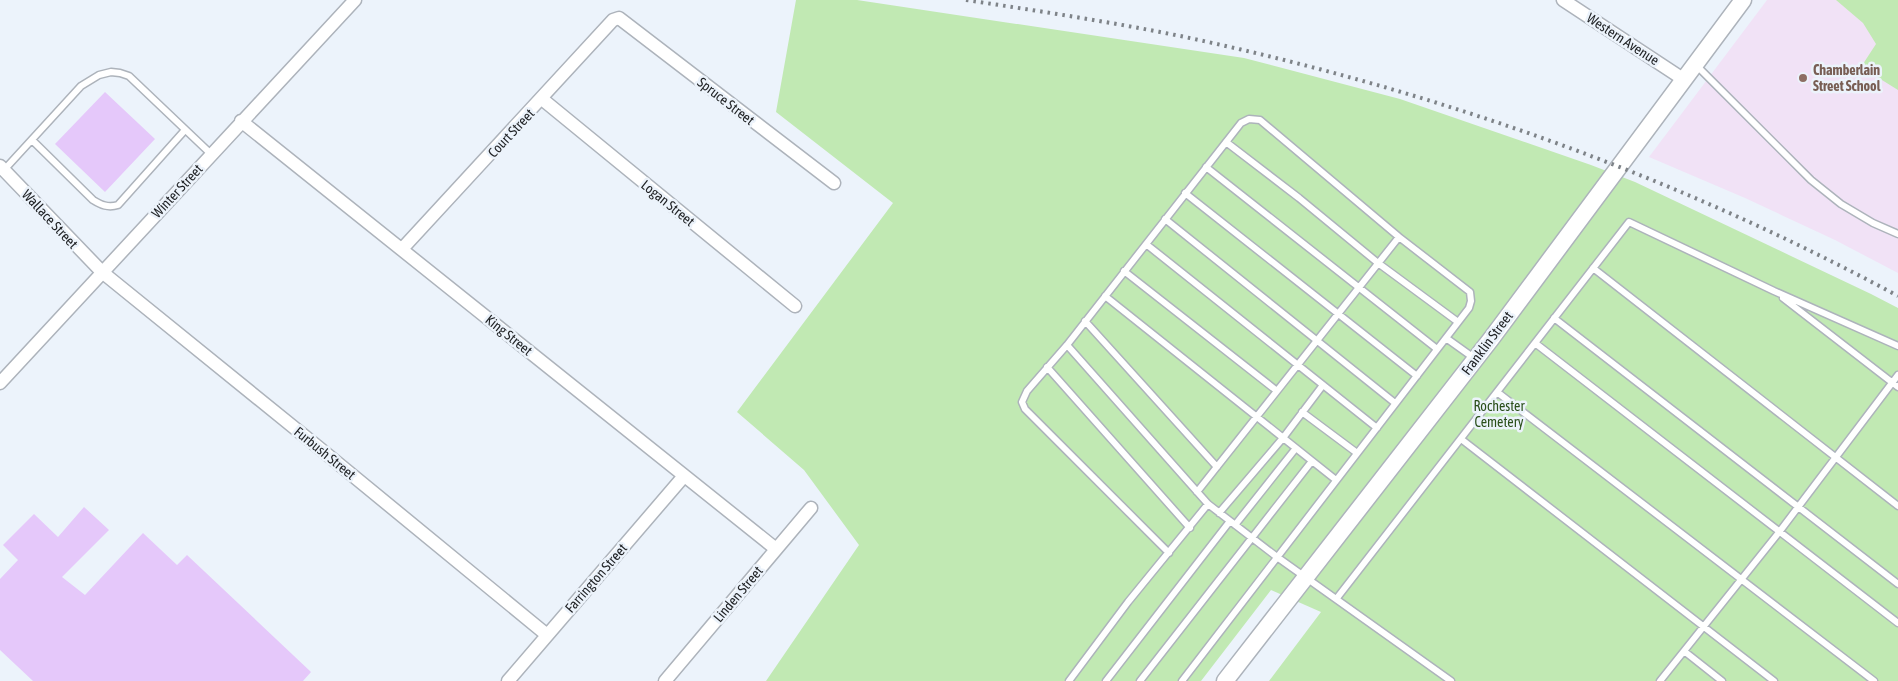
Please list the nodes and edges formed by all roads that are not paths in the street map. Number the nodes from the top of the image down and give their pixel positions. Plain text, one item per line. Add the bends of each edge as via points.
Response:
1 (355, 0) edge
2 (1563, 0) edge
3 (1743, 0) edge
4 (619, 18) joint
5 (1695, 64) junction
6 (1683, 79) junction
7 (542, 99) junction
8 (241, 121) junction
9 (185, 130) junction
10 (32, 140) junction
11 (1226, 142) junction
12 (211, 154) junction
13 (1206, 167) junction
14 (2, 168) edge
15 (834, 183) dead end
16 (1185, 193) junction
17 (1165, 219) junction
18 (1898, 234) edge
19 (1399, 237) junction
20 (1146, 244) junction
21 (402, 249) junction
22 (1378, 263) junction
23 (1593, 268) junction
24 (1124, 271) junction
25 (102, 272) junction
26 (1360, 286) junction
27 (1774, 291) junction
28 (1105, 296) junction
29 (795, 306) dead end
30 (1338, 314) junction
31 (1554, 318) junction
32 (1085, 321) junction
33 (1458, 322) junction
34 (1446, 338) junction
35 (1317, 340) junction
36 (1535, 343) junction
37 (1067, 345) junction
38 (1898, 346) edge
39 (1437, 349) junction
40 (1475, 359) junction
41 (1297, 365) junction
42 (1047, 367) junction
43 (1898, 375) edge
44 (1417, 376) junction
45 (0, 383) edge
46 (1323, 385) junction
47 (1895, 385) edge
48 (1277, 391) junction
49 (1497, 392) junction
50 (1396, 403) junction
51 (1302, 412) junction
52 (1256, 417) junction
53 (1377, 428) junction
54 (1283, 438) junction
55 (1461, 439) junction
56 (1296, 448) junction
57 (1357, 454) junction
58 (1836, 458) junction
59 (1312, 461) junction
60 (1217, 467) junction
61 (684, 476) junction
62 (1336, 480) junction
63 (1197, 492) junction
64 (1208, 504) junction
65 (1898, 506) edge
66 (1797, 507) junction
67 (811, 508) dead end
68 (1219, 513) junction
69 (1232, 523) junction
70 (1190, 528) junction
71 (1780, 531) junction
72 (1252, 538) junction
73 (776, 550) junction
74 (1169, 553) junction
75 (1277, 557) junction
76 (1306, 577) junction
77 (1741, 579) junction
78 (1898, 584) edge
79 (1337, 598) junction
80 (1898, 623) edge
81 (1704, 626) junction
82 (547, 635) junction
83 (1684, 651) junction
84 (508, 681) edge
85 (665, 681) edge
86 (1069, 681) edge
87 (1106, 681) edge
88 (1140, 681) edge
89 (1182, 681) edge
90 (1225, 681) edge
91 (1451, 681) edge
92 (1660, 681) edge
93 (1722, 681) edge
94 (1774, 681) edge
95 (1874, 681) edge

1 - 8 street, Winter Street
2 - 6 street, Western Avenue
3 - 5 street, Franklin Street
4 - 7 street, Court Street via 613,20
4 - 15 street, Spruce Street
5 - 6 street, Franklin Street
5 - 18 lane via 1811,180 1841,204
6 - 40 street, Franklin Street
7 - 21 street, Court Street
7 - 29 street, Logan Street
8 - 12 street, Winter Street
8 - 21 street, King Street
9 - 10 lane via 129,76 110,72 98,75 81,86
9 - 10 lane via 118,205 111,207 93,200
9 - 12 lane
10 - 14 lane
11 - 13 lane
11 - 19 lane via 1240,123 1249,119 1260,120
11 - 22 lane
12 - 25 street, Winter Street
13 - 16 lane
13 - 26 lane
14 - 25 street, Wallace Street
16 - 17 lane
16 - 30 lane
17 - 20 lane
17 - 35 lane
19 - 22 lane
19 - 33 lane via 1470,292 1471,302
20 - 24 lane
20 - 41 lane
21 - 61 street, King Street
22 - 26 lane
22 - 33 lane
23 - 27 lane via 1629,222
23 - 31 lane
23 - 58 lane
24 - 28 lane
24 - 48 lane
25 - 45 street, Winter Street
25 - 82 street, Furbush Street
26 - 30 lane
26 - 39 lane
27 - 38 lane
27 - 47 lane
28 - 32 lane
28 - 52 lane
30 - 35 lane
30 - 44 lane
31 - 36 lane
31 - 66 lane
32 - 37 lane
32 - 60 lane
33 - 34 lane
34 - 39 lane
34 - 40 lane
35 - 41 lane
35 - 50 lane
36 - 49 lane
36 - 71 lane
37 - 42 lane
37 - 63 lane
39 - 44 lane
40 - 76 street, Franklin Street
41 - 46 lane
41 - 48 lane
42 - 70 lane
42 - 74 lane via 1024,396 1025,409
43 - 47 lane
44 - 50 lane
46 - 51 lane
46 - 53 lane
47 - 58 lane
48 - 52 lane
49 - 55 lane
49 - 77 lane
50 - 53 lane
51 - 54 lane
51 - 57 lane
52 - 54 lane
52 - 60 lane
53 - 57 lane
54 - 56 lane
54 - 68 lane
55 - 79 lane
55 - 81 lane
56 - 59 lane
56 - 69 lane
57 - 62 lane
58 - 65 lane
58 - 66 lane
59 - 62 lane
59 - 72 lane
60 - 63 lane
61 - 73 street, King Street
61 - 82 street, Farrington Street
62 - 75 lane
63 - 64 lane
64 - 68 lane
64 - 70 lane
66 - 71 lane
66 - 78 lane
67 - 73 street, Linden Street
68 - 69 lane
69 - 72 lane
69 - 87 lane
70 - 74 lane
71 - 77 lane
71 - 80 lane
72 - 75 lane
72 - 88 lane
73 - 85 street, Linden Street
74 - 86 lane
75 - 76 lane
75 - 89 lane
76 - 79 lane
76 - 90 street, Franklin Street
77 - 81 lane
77 - 95 lane
79 - 91 lane
81 - 83 lane
81 - 94 lane
82 - 84 street, Farrington Street
83 - 92 lane
83 - 93 lane

